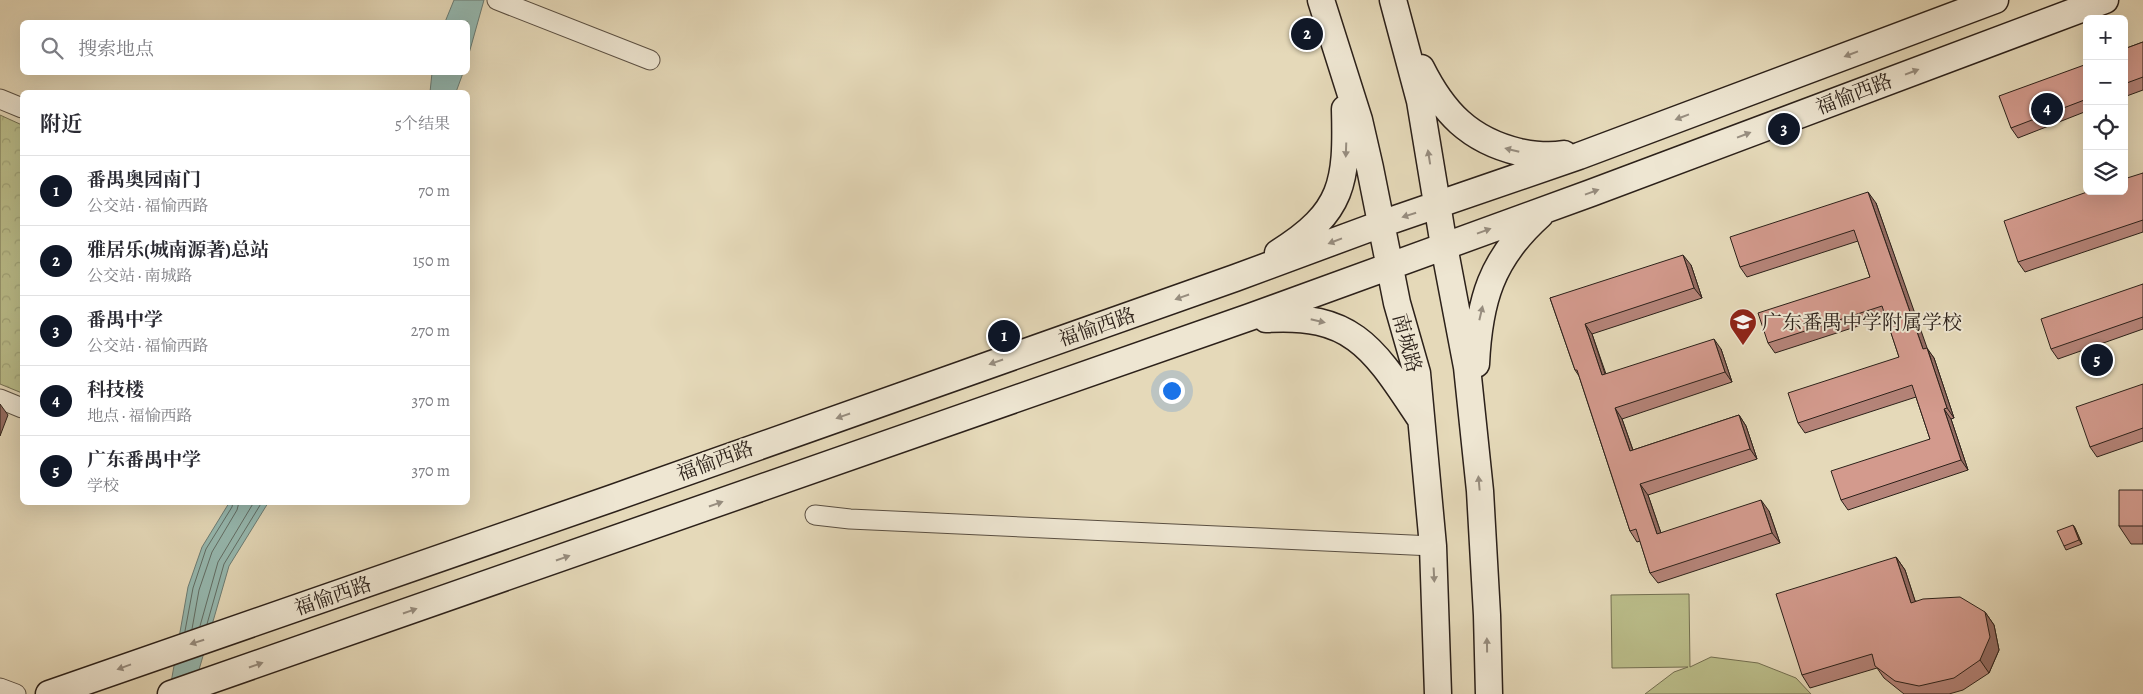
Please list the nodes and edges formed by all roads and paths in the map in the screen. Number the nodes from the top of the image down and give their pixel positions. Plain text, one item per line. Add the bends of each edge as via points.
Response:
1 (1321, 0) edge
2 (1995, 0) edge
3 (2105, 0) edge
4 (499, 1) edge
5 (1397, 12) edge
6 (650, 60) dead end
7 (1342, 66) junction
8 (0, 99) edge
9 (20, 107) edge
10 (1611, 144) junction
11 (1438, 205) junction
12 (1546, 209) junction
13 (1381, 224) junction
14 (1444, 246) junction
15 (1389, 266) junction
16 (1235, 278) junction
17 (1202, 334) junction
18 (0, 399) edge
19 (20, 407) edge
20 (1473, 414) junction
21 (1422, 422) junction
22 (814, 515) dead end
23 (1432, 546) junction
24 (0, 688) edge
25 (16, 694) edge
26 (49, 694) edge
27 (171, 694) edge
28 (1438, 694) edge
29 (1488, 694) edge

1 - 7 street, 南城路
2 -> 10 street, 福愉西路
12 -> 3 street, 福愉西路
4 - 6 street
10 -> 5 street via 1553,156 1514,151 1483,140 1460,124 1443,106 1429,85
11 -> 5 street via 1420,101
7 - 13 street, 南城路 via 1359,120
7 -> 16 street via 1346,150 1344,175 1334,200 1322,219 1302,237
8 - 9 street
10 - 11 street, 福愉西路
11 -> 13 street, 福愉西路
11 - 14 street
14 -> 12 street, 福愉西路
20 -> 12 street via 1478,331 1490,281 1512,244
13 - 15 street, 南城路
13 -> 16 street, 福愉西路
14 - 15 street, 福愉西路
14 - 20 street
15 - 17 street, 福愉西路
15 - 21 street, 南城路 via 1417,373
16 -> 26 street, 福愉西路
17 -> 21 street via 1254,320 1292,317 1318,320 1337,327 1370,349
27 -> 17 street, 福愉西路
18 - 19 street
29 -> 20 street via 1483,544
21 - 23 street, 南城路
22 - 23 street
23 -> 28 street, 南城路
24 - 25 street

